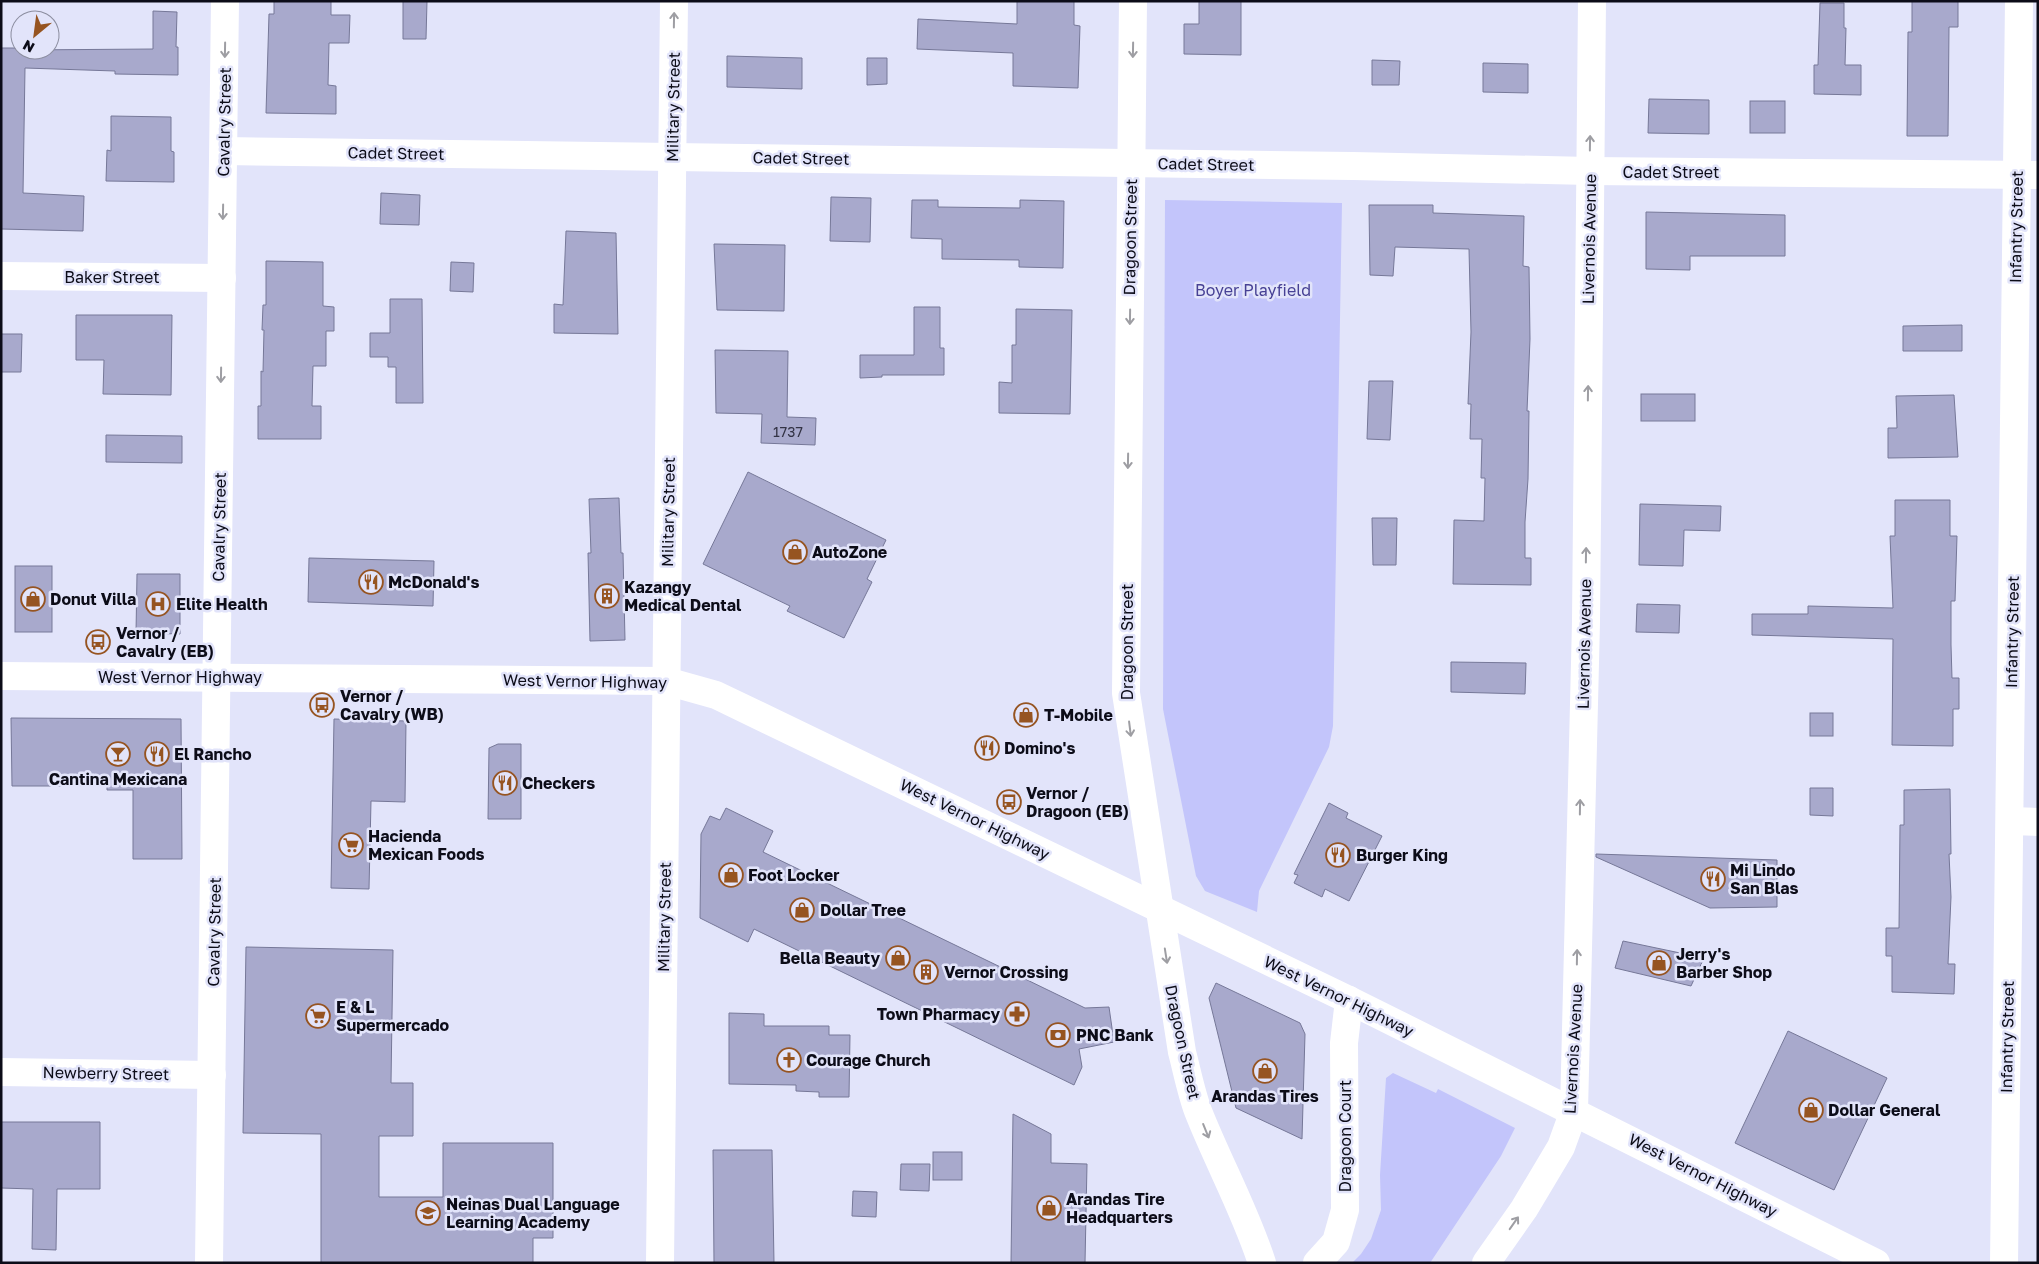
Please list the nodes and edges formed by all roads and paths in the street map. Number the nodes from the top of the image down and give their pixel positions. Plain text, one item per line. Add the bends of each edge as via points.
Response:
1 (226, 1) edge
2 (674, 1) edge
3 (1133, 1) edge
4 (1592, 1) edge
5 (2019, 1) edge
6 (224, 151) junction
7 (672, 157) junction
8 (1131, 163) junction
9 (1590, 171) junction
10 (2027, 175) edge
11 (1, 276) edge
12 (222, 278) junction
13 (1, 676) edge
14 (217, 677) junction
15 (666, 681) junction
16 (2010, 821) junction
17 (2038, 822) edge
18 (1158, 908) junction
19 (1349, 1000) junction
20 (1, 1072) edge
21 (212, 1075) junction
22 (1574, 1111) junction
23 (209, 1263) edge
24 (660, 1263) edge
25 (1262, 1263) edge
26 (1317, 1263) edge
27 (1486, 1263) edge
28 (1876, 1263) edge
29 (2004, 1263) edge

1 -> 6 street, Cavalry Street
7 -> 2 street, Military Street
3 -> 8 street, Dragoon Street
9 -> 4 street, Livernois Avenue
5 - 10 street, Infantry Street
6 - 7 street, Cadet Street
6 -> 12 street, Cavalry Street
7 - 8 street, Cadet Street
7 - 15 street, Military Street
8 - 9 street, Cadet Street
8 -> 18 street, Dragoon Street via 1126,694
9 - 10 street, Cadet Street
22 -> 9 street, Livernois Avenue via 1586,622
10 - 16 street, Infantry Street
11 - 12 street, Baker Street
12 -> 14 street, Cavalry Street
13 - 14 street, West Vernor Highway
14 - 15 street, West Vernor Highway
14 - 21 street, Cavalry Street
15 - 18 street, West Vernor Highway via 716,695
15 - 24 street, Military Street
16 - 17 street
16 - 29 street, Infantry Street
18 - 19 street, West Vernor Highway
18 -> 25 street, Dragoon Street via 1182,1052 1197,1108 1240,1204
19 - 22 street, West Vernor Highway
19 - 26 street, Dragoon Court via 1344,1043 1345,1210 1336,1242
20 - 21 street, Newberry Street
21 - 23 street, Cavalry Street
27 -> 22 street, Livernois Avenue via 1561,1148
22 - 28 street, West Vernor Highway

